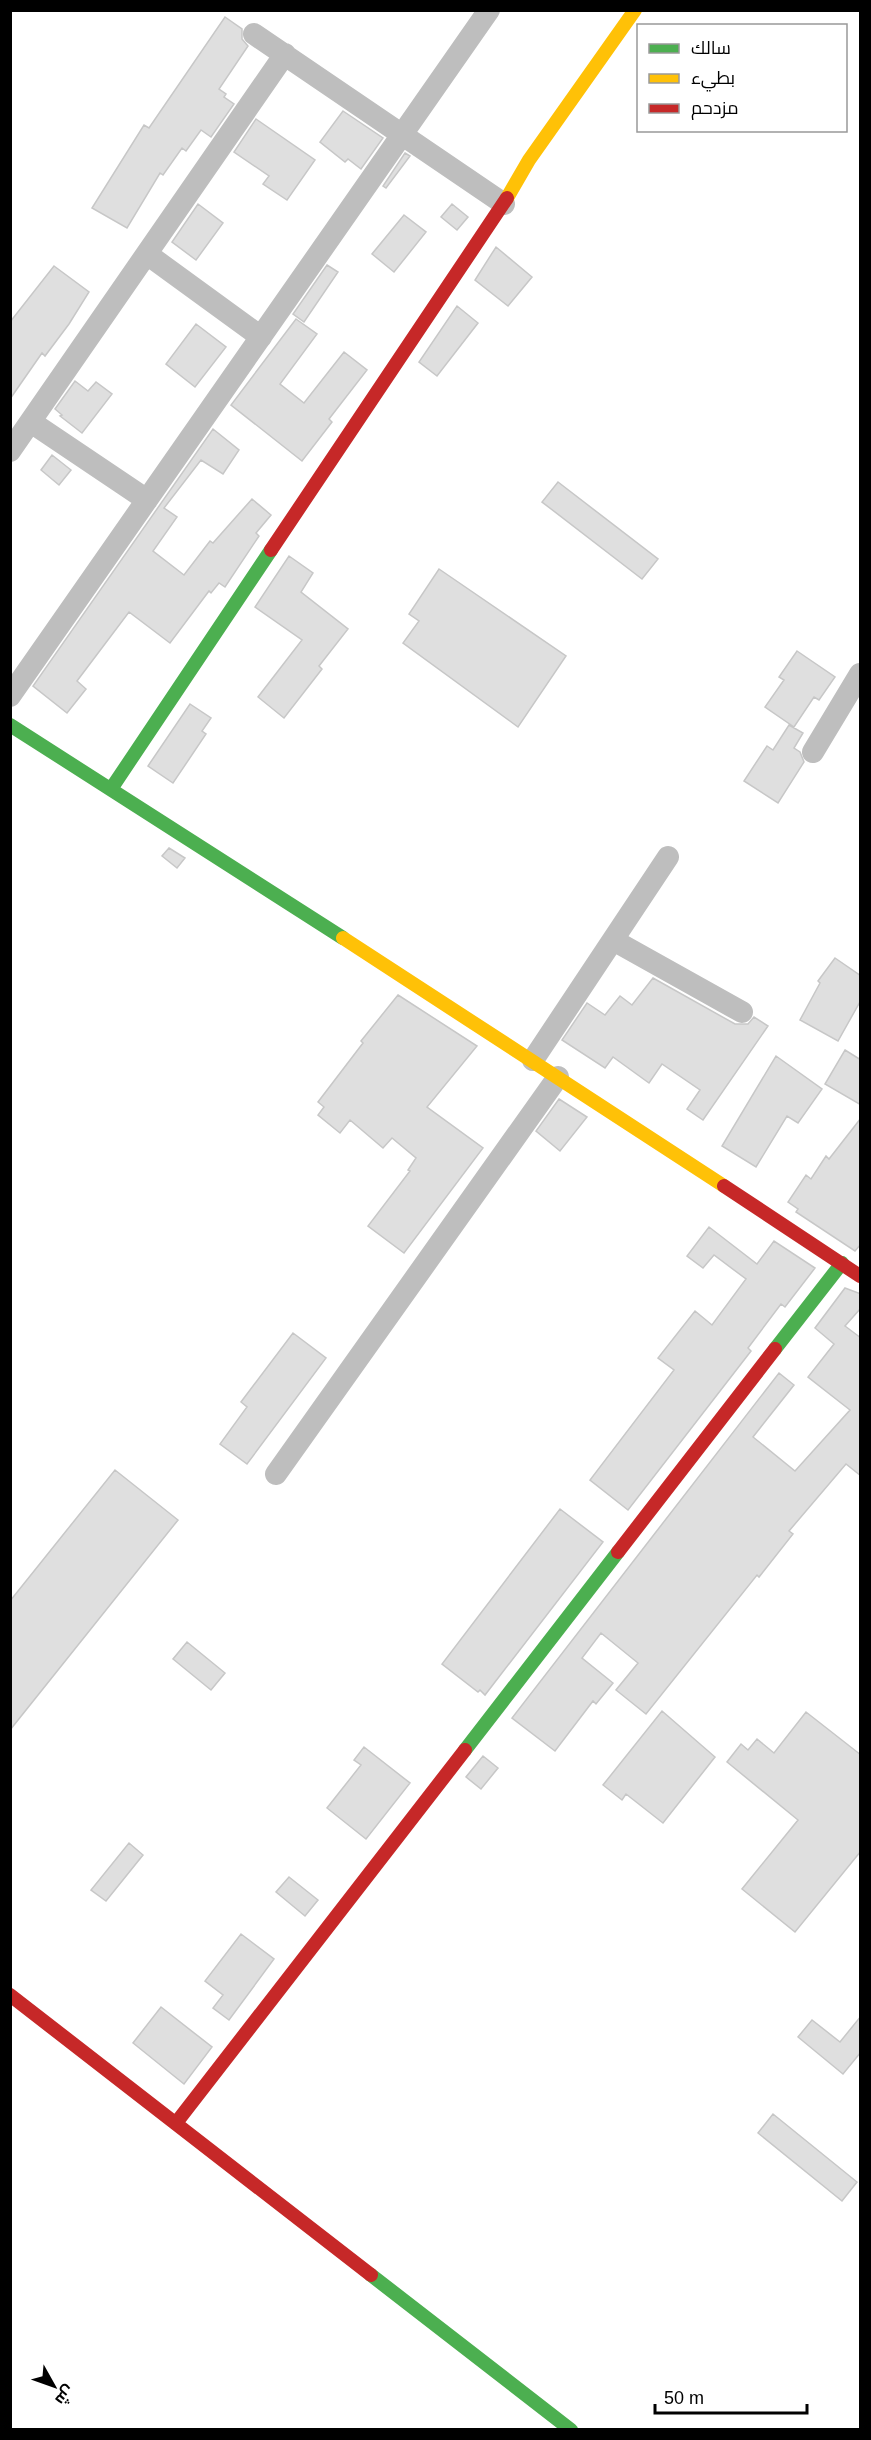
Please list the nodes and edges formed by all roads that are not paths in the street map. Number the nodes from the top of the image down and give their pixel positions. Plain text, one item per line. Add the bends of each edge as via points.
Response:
1 (489, 10) edge
2 (634, 10) edge
3 (254, 34) dead end
4 (285, 54) junction
5 (403, 134) junction
6 (504, 204) junction
7 (147, 254) junction
8 (261, 337) junction
9 (31, 422) junction
10 (10, 451) edge
11 (147, 500) junction
12 (861, 674) edge
13 (10, 696) edge
14 (10, 725) edge
15 (813, 752) dead end
16 (111, 789) junction
17 (668, 857) dead end
18 (613, 940) junction
19 (742, 1012) dead end
20 (533, 1060) junction
21 (558, 1077) junction
22 (842, 1263) junction
23 (861, 1275) edge
24 (276, 1474) dead end
25 (10, 1995) edge
26 (176, 2123) junction
27 (571, 2430) edge

1 - 5 street
2 - 6 street via 529,160
3 - 4 street
4 - 5 street
4 - 7 street
5 - 6 street
5 - 8 street
6 - 16 street
7 - 8 street
7 - 9 street
8 - 11 street
9 - 10 street
9 - 11 street
11 - 13 street
12 - 15 street
14 - 16 street
16 - 20 street
17 - 18 street
18 - 19 street
18 - 20 street
20 - 21 street
21 - 22 street
21 - 24 street
22 - 23 street
22 - 26 street
25 - 26 street
26 - 27 street

